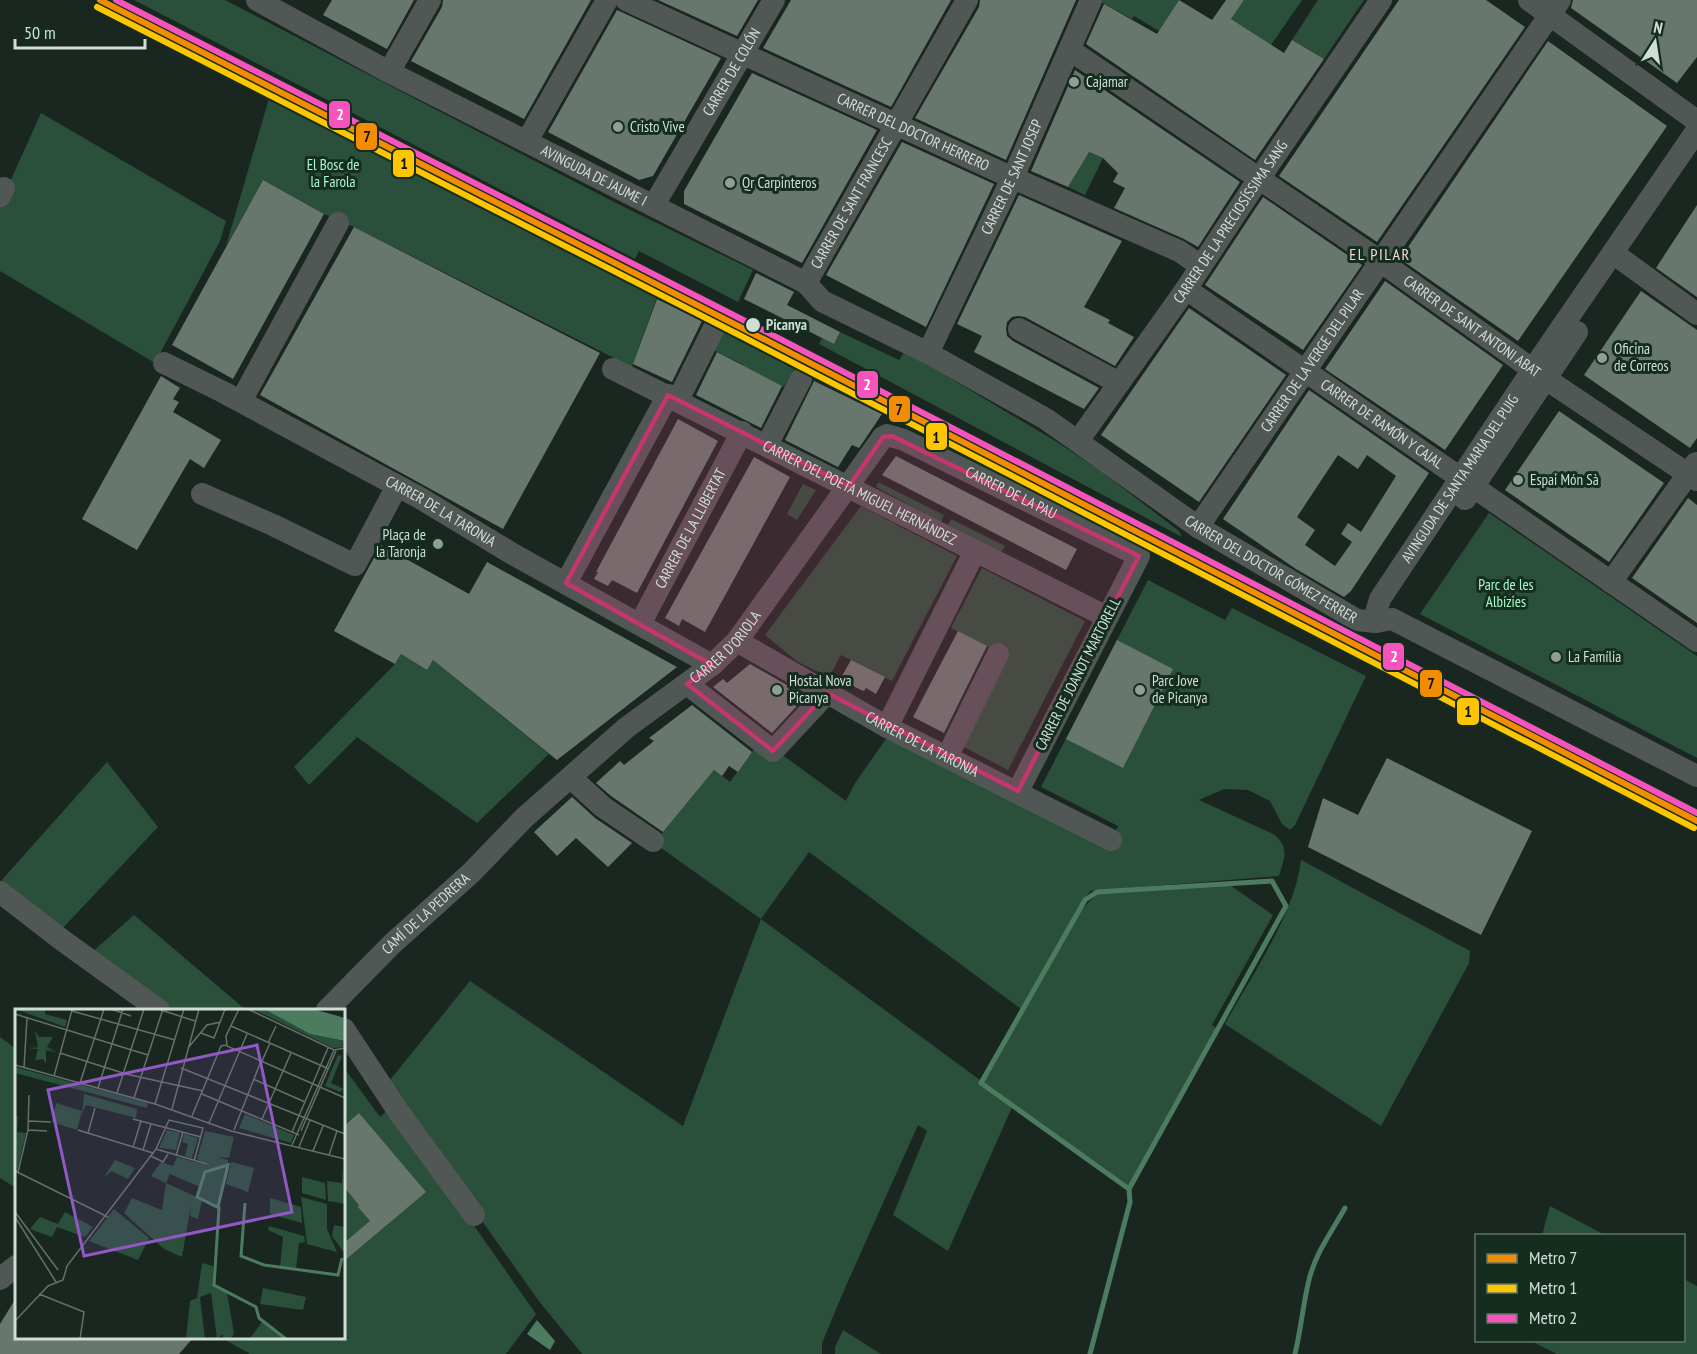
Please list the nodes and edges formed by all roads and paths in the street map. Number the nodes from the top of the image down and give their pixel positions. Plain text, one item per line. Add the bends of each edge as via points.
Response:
1 (259, 0) edge
2 (430, 0) edge
3 (607, 0) edge
4 (626, 0) edge
5 (774, 0) edge
6 (967, 0) edge
7 (1091, 0) edge
8 (1381, 0) edge
9 (1529, 0) edge
10 (1554, 7) edge
11 (1070, 50) junction
12 (743, 54) junction
13 (389, 72) junction
14 (1697, 121) edge
15 (897, 124) junction
16 (1697, 130) edge
17 (527, 141) junction
18 (1697, 156) edge
19 (1012, 178) junction
20 (1259, 178) junction
21 (654, 205) junction
22 (338, 223) dead end
23 (1619, 257) junction
24 (1381, 261) junction
25 (1201, 266) junction
26 (806, 283) junction
27 (1186, 289) junction
28 (1697, 314) edge
29 (714, 328) dead end
30 (1020, 329) dead end
31 (928, 353) junction
32 (164, 363) dead end
33 (613, 369) dead end
34 (1306, 371) junction
35 (1539, 374) junction
36 (801, 379) dead end
37 (1119, 383) junction
38 (673, 398) junction
39 (241, 401) junction
40 (742, 432) junction
41 (883, 437) joint
42 (1078, 441) junction
43 (767, 445) junction
44 (1694, 472) edge
45 (1467, 482) junction
46 (397, 486) junction
47 (849, 486) junction
48 (202, 494) dead end
49 (1198, 527) junction
50 (975, 551) junction
51 (1139, 556) joint
52 (1611, 582) junction
53 (566, 583) junction
54 (1107, 617) junction
55 (1384, 621) junction
56 (640, 624) junction
57 (736, 641) junction
58 (1697, 641) edge
59 (998, 654) dead end
60 (712, 665) junction
61 (687, 684) junction
62 (827, 693) junction
63 (887, 726) junction
64 (953, 745) dead end
65 (1697, 776) edge
66 (571, 777) junction
67 (1018, 791) junction
68 (524, 818) joint
69 (1111, 840) dead end
70 (653, 841) dead end
71 (0, 892) edge
72 (156, 1009) edge
73 (330, 1009) edge
74 (345, 1031) edge
75 (474, 1215) dead end
76 (15, 1267) edge
77 (0, 1279) edge

1 - 13 street, AVINGUDA DE JAUME I
2 - 13 street
3 - 17 street
4 - 12 street, CARRER DEL DOCTOR HERRERO
5 - 12 street, CARRER DE COLÓN
6 - 15 street, CARRER DE SANT FRANCESC
7 - 11 street, CARRER DE SANT JOSEP
8 - 20 street, CARRER DE LA PRECIOSÍSSIMA SANG
9 - 10 street
10 - 14 street
10 - 24 street, CARRER DE LA VERGE DEL PILAR
11 - 19 street, CARRER DE SANT JOSEP
11 - 20 street, CARRER DE SANT ANTONI ABAT
12 - 15 street, CARRER DEL DOCTOR HERRERO
12 - 21 street, CARRER DE COLÓN
13 - 17 street, AVINGUDA DE JAUME I
15 - 19 street, CARRER DEL DOCTOR HERRERO
15 - 26 street, CARRER DE SANT FRANCESC
16 - 23 street, AVINGUDA DE SANTA MARIA DEL PUIG
17 - 21 street, AVINGUDA DE JAUME I
18 - 23 street, AVINGUDA DE SANTA MARIA DEL PUIG
19 - 25 street, CARRER DEL DOCTOR HERRERO via 1179,251
19 - 31 street, CARRER DE SANT JOSEP
20 - 24 street, CARRER DE SANT ANTONI ABAT
20 - 25 street, CARRER DE LA PRECIOSÍSSIMA SANG
21 - 26 street, AVINGUDA DE JAUME I
22 - 39 street
23 - 28 street
23 - 35 street, AVINGUDA DE SANTA MARIA DEL PUIG
24 - 34 street, CARRER DE LA VERGE DEL PILAR
24 - 35 street, CARRER DE SANT ANTONI ABAT
25 - 27 street, CARRER DE LA PRECIOSÍSSIMA SANG
26 - 31 street, AVINGUDA DE JAUME I via 822,301
27 - 34 street, CARRER DE RAMÓN Y CAJAL
27 - 37 street, CARRER DE LA PRECIOSÍSSIMA SANG
29 - 38 street
30 - 37 street
31 - 42 street, CARRER DEL DOCTOR GÓMEZ FERRER
32 - 39 street, CARRER DE LA TARONJA
33 - 38 street, CARRER DEL POETA MIGUEL HERNÁNDEZ
34 - 45 street, CARRER DE RAMÓN Y CAJAL
34 - 49 street, CARRER DE LA VERGE DEL PILAR
35 - 44 street, CARRER DE SANT ANTONI ABAT
35 - 45 street, AVINGUDA DE SANTA MARIA DEL PUIG
36 - 43 street
37 - 42 street, CARRER DE LA PRECIOSÍSSIMA SANG
38 - 40 street, CARRER DEL POETA MIGUEL HERNÁNDEZ
38 - 53 street
39 - 46 street, CARRER DE LA TARONJA
40 - 43 street, CARRER DEL POETA MIGUEL HERNÁNDEZ
40 - 56 street, CARRER DE LA LLIBERTAT
41 - 47 street, CARRER D'ORIOLA
41 - 51 street, CARRER DE LA PAU via 904,440
42 - 49 street, CARRER DEL DOCTOR GÓMEZ FERRER
43 - 47 street, CARRER DEL POETA MIGUEL HERNÁNDEZ
44 - 52 street
45 - 52 street, CARRER DE RAMÓN Y CAJAL
45 - 55 street, AVINGUDA DE SANTA MARIA DEL PUIG
46 - 48 street via 355,564
46 - 53 street, CARRER DE LA TARONJA
47 - 50 street, CARRER DEL POETA MIGUEL HERNÁNDEZ
47 - 57 street, CARRER D'ORIOLA
49 - 55 street, CARRER DEL DOCTOR GÓMEZ FERRER via 1357,620
50 - 54 street, CARRER DEL POETA MIGUEL HERNÁNDEZ
50 - 63 street
51 - 54 street, CARRER DE JOANOT MARTORELL
52 - 58 street, CARRER DE RAMÓN Y CAJAL
53 - 56 street, CARRER DE LA TARONJA
54 - 67 street, CARRER DE JOANOT MARTORELL
55 - 65 street, CARRER DEL DOCTOR GÓMEZ FERRER
56 - 60 street, CARRER DE LA TARONJA
57 - 60 street, CARRER D'ORIOLA
57 - 62 street, CARRER DE LA TARONJA
59 - 64 street
60 - 61 street, CARRER D'ORIOLA
61 - 62 street via 773,751
61 - 66 street, CARRER D'ORIOLA via 626,728
62 - 63 street, CARRER DE LA TARONJA
63 - 67 street, CARRER DE LA TARONJA
66 - 68 street, CARRER D'ORIOLA
66 - 70 street via 603,807
67 - 69 street, CARRER DE LA TARONJA
68 - 73 street, CAMÍ DE LA PEDRERA
71 - 72 street
74 - 75 street
76 - 77 street

